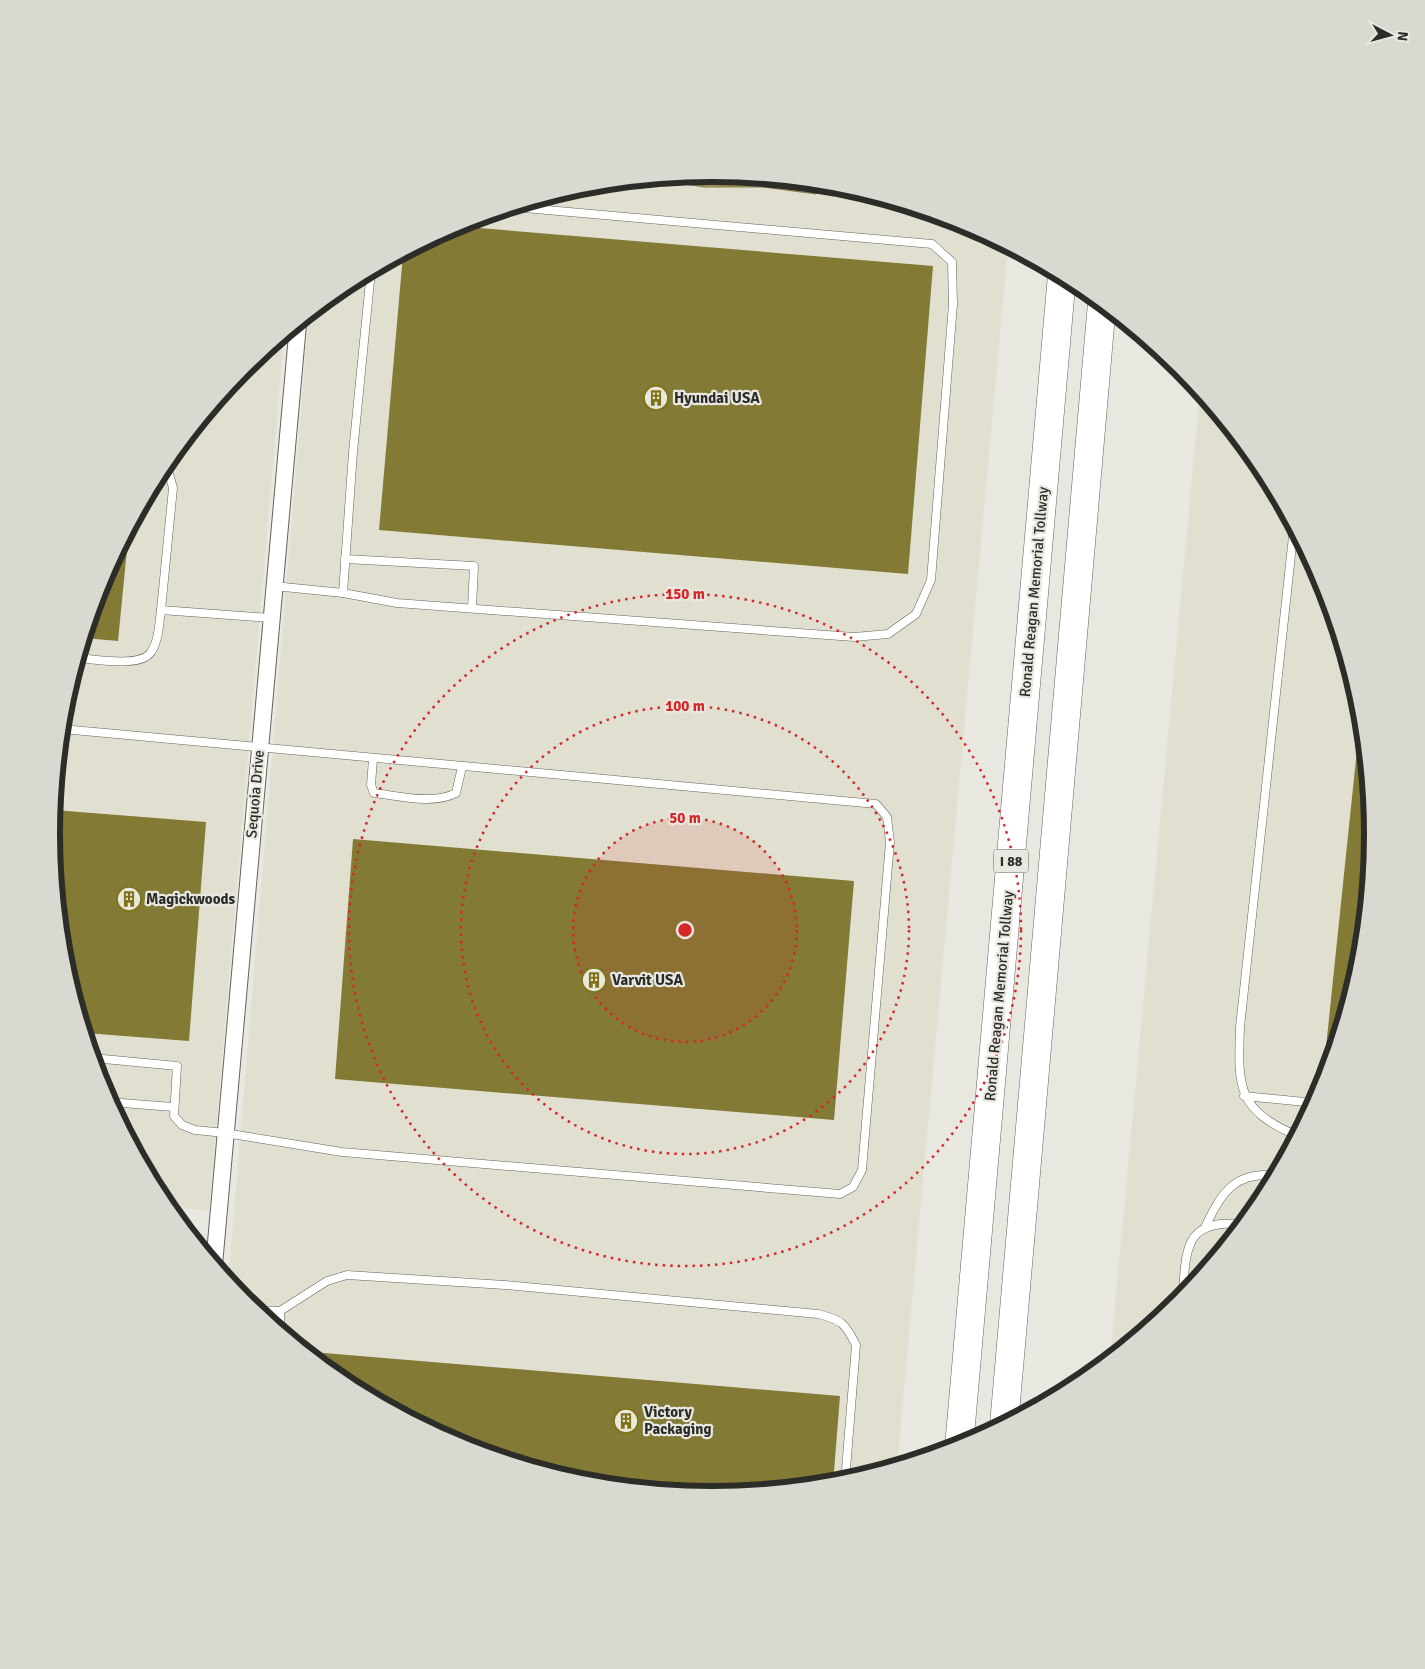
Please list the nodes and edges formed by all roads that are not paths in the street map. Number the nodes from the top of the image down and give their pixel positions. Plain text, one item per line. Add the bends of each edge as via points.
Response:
1 (530, 208) edge
2 (370, 279) edge
3 (1061, 283) edge
4 (1101, 311) edge
5 (297, 331) edge
6 (169, 474) edge
7 (1293, 536) edge
8 (346, 559) junction
9 (274, 586) junction
10 (343, 593) junction
11 (472, 608) junction
12 (160, 610) junction
13 (271, 618) junction
14 (84, 658) edge
15 (69, 730) edge
16 (260, 746) junction
17 (373, 759) junction
18 (462, 767) junction
19 (101, 1059) edge
20 (1244, 1096) junction
21 (1307, 1102) edge
22 (118, 1103) edge
23 (173, 1107) junction
24 (225, 1133) junction
25 (1292, 1134) edge
26 (1269, 1175) edge
27 (1236, 1223) edge
28 (1206, 1225) junction
29 (215, 1256) edge
30 (1183, 1286) edge
31 (266, 1310) edge
32 (280, 1311) junction
33 (280, 1323) edge
34 (1005, 1418) edge
35 (960, 1438) edge
36 (846, 1473) edge

1 - 11 lane via 932,244 952,262 953,304 931,580 916,614 888,634 854,637
2 - 8 lane
3 - 35 highway, Ronald Reagan Memorial Tollway / I 88
4 - 34 highway
5 - 9 street, Sequoia Drive
6 - 12 lane via 173,488
7 - 20 lane via 1240,1027 1239,1074
8 - 10 lane
8 - 11 lane via 474,566
9 - 10 lane
9 - 13 street, Sequoia Drive
10 - 11 lane via 397,603
12 - 13 lane
12 - 14 lane via 158,637 150,654 137,662
13 - 16 street, Sequoia Drive
15 - 16 lane
16 - 17 lane
16 - 24 street, Sequoia Drive
17 - 18 lane
17 - 18 lane via 371,785 374,793 394,796 444,799 456,793
18 - 24 lane via 876,804 887,817 890,842 862,1170 853,1187 840,1194 823,1193 455,1162 342,1152
19 - 23 lane via 177,1066
20 - 21 lane
20 - 25 lane via 1277,1127
22 - 23 lane
23 - 24 lane via 177,1120 188,1128
24 - 29 street, Sequoia Drive
26 - 28 lane via 1247,1176 1228,1187
27 - 28 lane
28 - 30 lane via 1187,1252
31 - 32 lane
32 - 33 lane
32 - 36 lane via 327,1281 347,1275 515,1286 818,1314 838,1319 847,1326 856,1345

